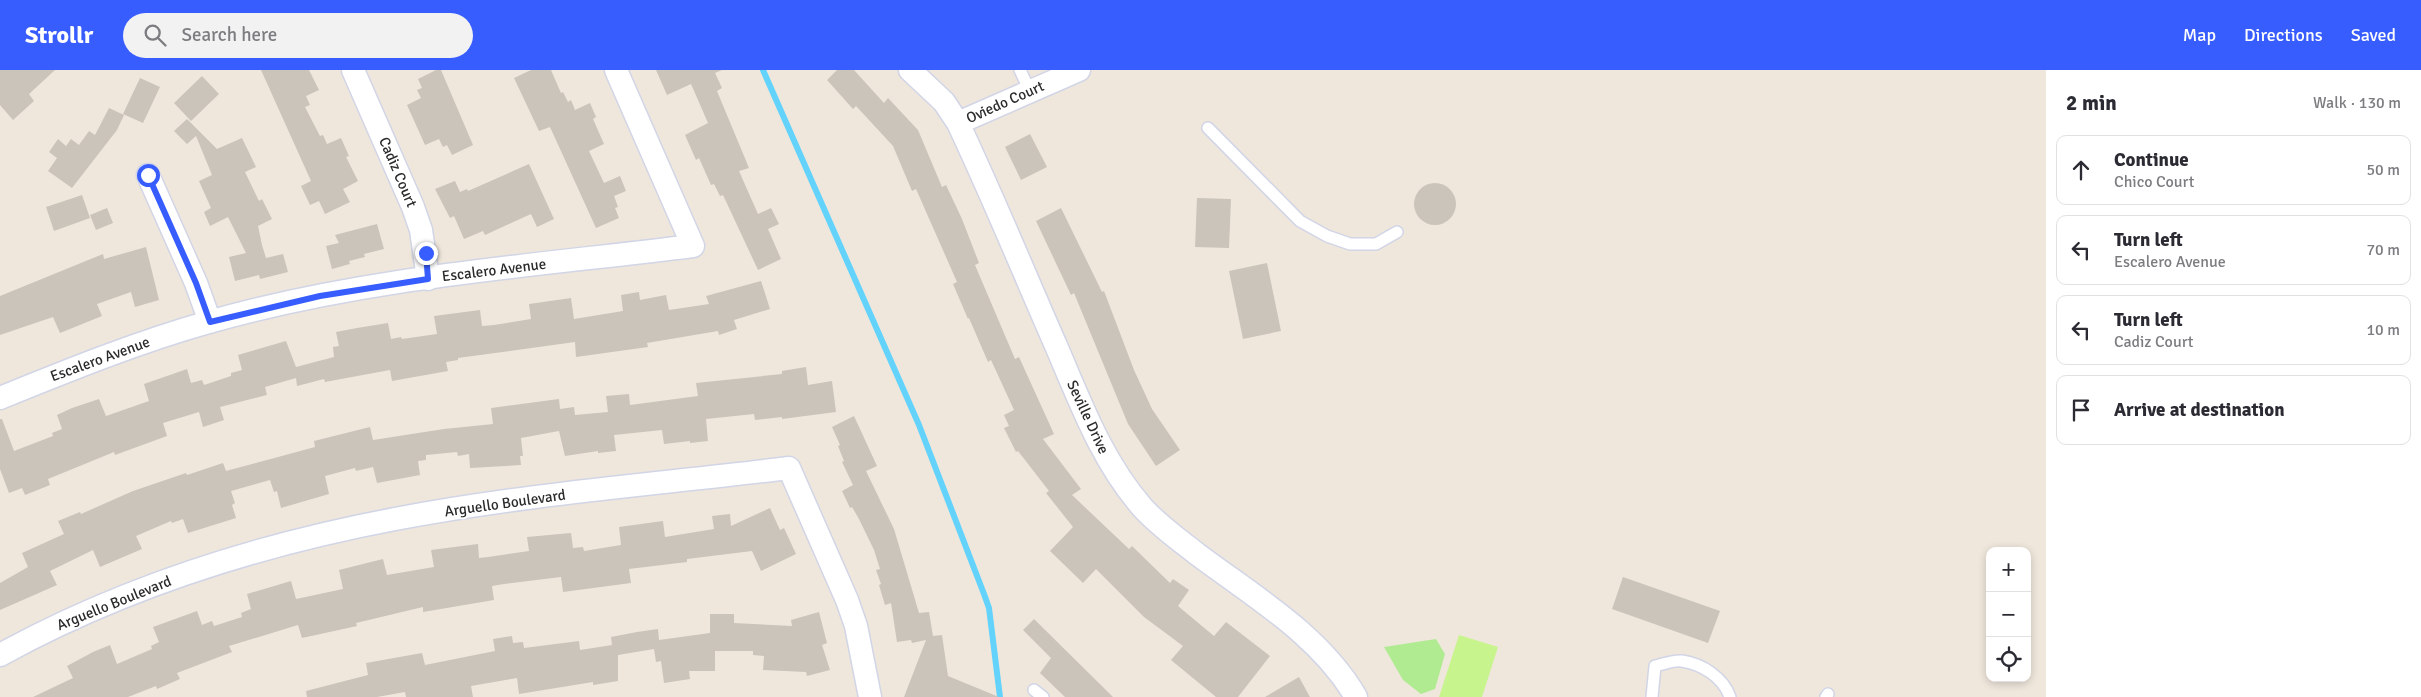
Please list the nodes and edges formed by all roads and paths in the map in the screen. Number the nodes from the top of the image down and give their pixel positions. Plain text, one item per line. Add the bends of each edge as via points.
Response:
1 (353, 70) edge
2 (616, 70) edge
3 (910, 70) edge
4 (1020, 70) edge
5 (1079, 70) edge
6 (1030, 91) junction
7 (958, 123) junction
8 (1208, 128) dead end
9 (148, 175) dead end
10 (1397, 232) dead end
11 (428, 279) junction
12 (210, 322) junction
13 (0, 398) edge
14 (0, 655) edge
15 (870, 697) edge
16 (1356, 697) edge
17 (1652, 697) edge
18 (1730, 697) edge

1 - 11 street, Cadiz Court via 416,215 426,253
2 - 11 street, Escalero Avenue via 693,246
3 - 7 street, Seville Drive via 944,102
4 - 6 lane
5 - 6 street, Oviedo Court
6 - 7 street, Oviedo Court
7 - 16 street, Seville Drive via 1088,422 1120,480 1143,509 1167,531 1309,640 1337,670
8 - 10 lane via 1300,221 1350,244 1376,244
9 - 12 street
11 - 12 street, Escalero Avenue via 320,296
12 - 13 street, Escalero Avenue via 151,340
14 - 15 street, Arguello Boulevard via 158,584 252,554 351,528 486,504 789,468 847,600
17 - 18 lane via 1655,666 1680,661 1702,666 1717,678

